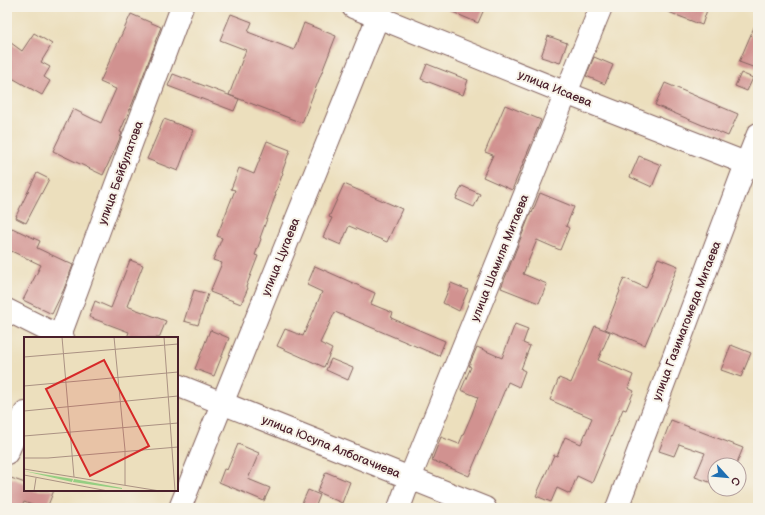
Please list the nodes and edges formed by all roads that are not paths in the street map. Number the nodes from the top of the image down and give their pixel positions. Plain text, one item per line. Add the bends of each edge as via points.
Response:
1 (182, 7) edge
2 (353, 7) edge
3 (601, 7) edge
4 (380, 12) edge
5 (566, 93) junction
6 (758, 134) edge
7 (752, 166) edge
8 (7, 310) edge
9 (58, 337) edge
10 (60, 337) edge
11 (178, 385) edge
12 (222, 404) junction
13 (24, 415) edge
14 (7, 453) edge
15 (410, 478) junction
16 (180, 508) edge
17 (399, 508) edge
18 (485, 508) edge
19 (617, 508) edge

1 - 10 street, улица Бейбулатова
2 - 4 street, улица Исаева
3 - 5 street, улица Шамиля Митаева
4 - 5 street, улица Исаева
4 - 12 street, улица Цугаева
5 - 7 street, улица Исаева
5 - 15 street, улица Шамиля Митаева
6 - 7 street, улица Газимагомеда Митаева
7 - 19 street, улица Газимагомеда Митаева
8 - 9 street
11 - 12 street, улица Юсупа Албогачиева
12 - 15 street, улица Юсупа Албогачиева
12 - 16 street, улица Цугаева
13 - 14 street
15 - 17 street, улица Шамиля Митаева
15 - 18 street, улица Юсупа Албогачиева

